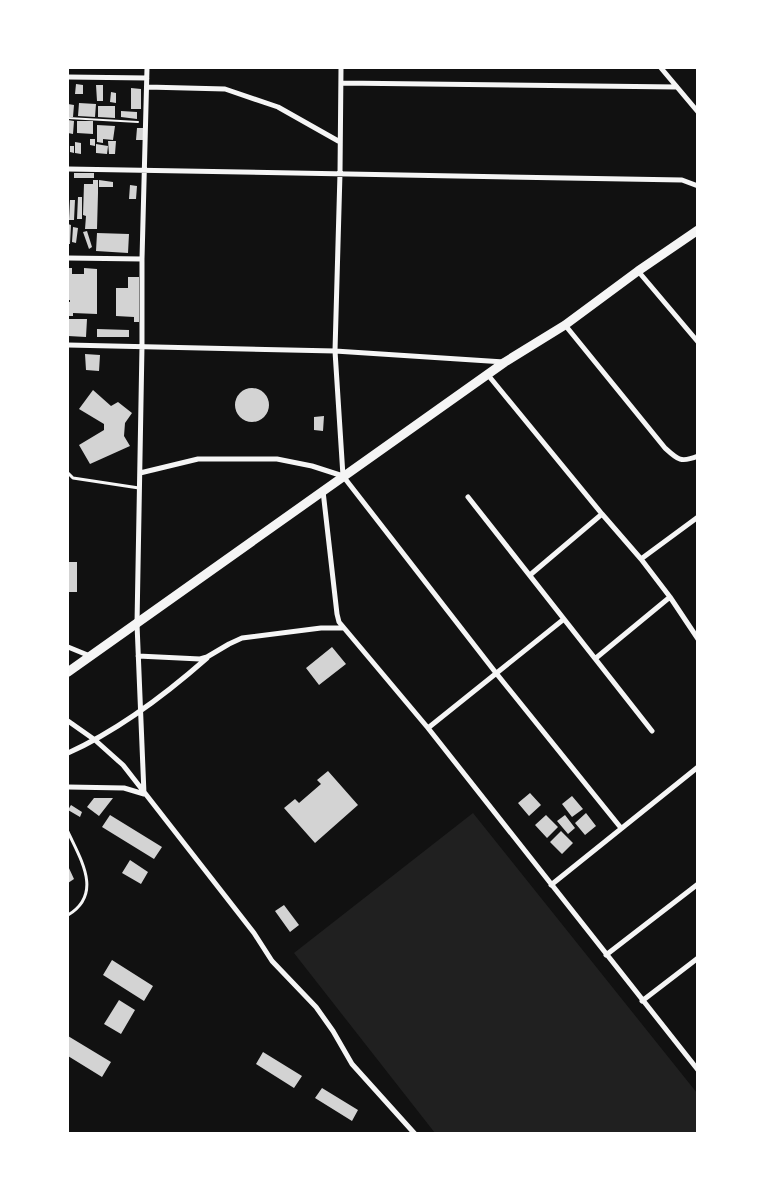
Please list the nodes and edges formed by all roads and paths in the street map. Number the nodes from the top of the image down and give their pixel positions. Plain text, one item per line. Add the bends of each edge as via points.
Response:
1 (147, 68) edge
2 (341, 68) edge
3 (661, 68) edge
4 (68, 77) edge
5 (147, 78) junction
6 (341, 83) junction
7 (146, 87) junction
8 (677, 87) junction
9 (698, 112) edge
10 (68, 118) edge
11 (146, 122) junction
12 (340, 142) junction
13 (68, 169) edge
14 (144, 171) junction
15 (340, 173) junction
16 (698, 186) edge
17 (698, 230) edge
18 (68, 258) edge
19 (142, 259) junction
20 (638, 271) junction
21 (565, 325) junction
22 (698, 342) edge
23 (68, 345) edge
24 (142, 346) junction
25 (336, 351) junction
26 (505, 362) junction
27 (488, 375) junction
28 (698, 456) edge
29 (68, 473) edge
30 (140, 473) junction
31 (343, 476) junction
32 (139, 488) junction
33 (323, 491) junction
34 (468, 497) dead end
35 (602, 514) junction
36 (698, 518) edge
37 (641, 559) junction
38 (530, 575) junction
39 (670, 597) junction
40 (564, 619) junction
41 (137, 624) junction
42 (343, 628) junction
43 (698, 639) edge
44 (68, 647) edge
45 (90, 656) junction
46 (138, 656) junction
47 (208, 657) junction
48 (596, 658) junction
49 (68, 672) edge
50 (496, 673) junction
51 (141, 709) junction
52 (68, 721) edge
53 (428, 728) junction
54 (652, 731) dead end
55 (95, 740) junction
56 (68, 753) edge
57 (698, 767) edge
58 (68, 788) edge
59 (144, 794) junction
60 (621, 828) junction
61 (68, 832) edge
62 (698, 884) edge
63 (551, 885) junction
64 (68, 915) edge
65 (606, 955) junction
66 (698, 958) edge
67 (642, 1001) junction
68 (697, 1067) edge
69 (414, 1134) edge

1 - 5 street
2 - 6 street
3 - 8 street
4 - 5 street
5 - 7 street
6 - 8 street
6 - 12 street
7 - 11 street
7 - 12 street via 225,89 278,107
8 - 9 street
10 - 11 path
11 - 14 street
12 - 15 street
13 - 14 street
14 - 15 street
14 - 19 street
15 - 16 street via 682,180
15 - 25 street
17 - 20 street
18 - 19 street
19 - 24 street
20 - 21 street
20 - 22 street
21 - 26 street
21 - 28 street via 665,448 679,459
23 - 24 street
24 - 25 street
24 - 30 street
25 - 26 street
25 - 31 street
26 - 27 street
27 - 31 street
27 - 35 street
29 - 32 lane via 73,478
30 - 31 street via 198,459 277,459
30 - 32 street
31 - 33 street
31 - 50 street
32 - 41 street
33 - 41 street
33 - 42 street via 337,614
34 - 38 street
35 - 37 street
35 - 38 street
36 - 37 street
37 - 39 street
38 - 40 street
39 - 43 street
39 - 48 street
40 - 48 street
40 - 50 street
41 - 45 street
41 - 46 street
42 - 47 street via 242,638
42 - 53 street
44 - 45 street
45 - 49 street
46 - 47 street
46 - 51 street
47 - 51 street
48 - 54 street
50 - 53 street
50 - 60 street
51 - 55 street
51 - 59 street
52 - 55 street
53 - 63 street
55 - 56 street
55 - 59 street via 123,764
57 - 60 street
58 - 59 street via 124,788
59 - 69 street via 272,961 316,1006 352,1064
60 - 63 street
61 - 64 lane via 85,870 87,883 85,898
62 - 65 street
63 - 65 street
65 - 67 street
66 - 67 street
67 - 68 street

